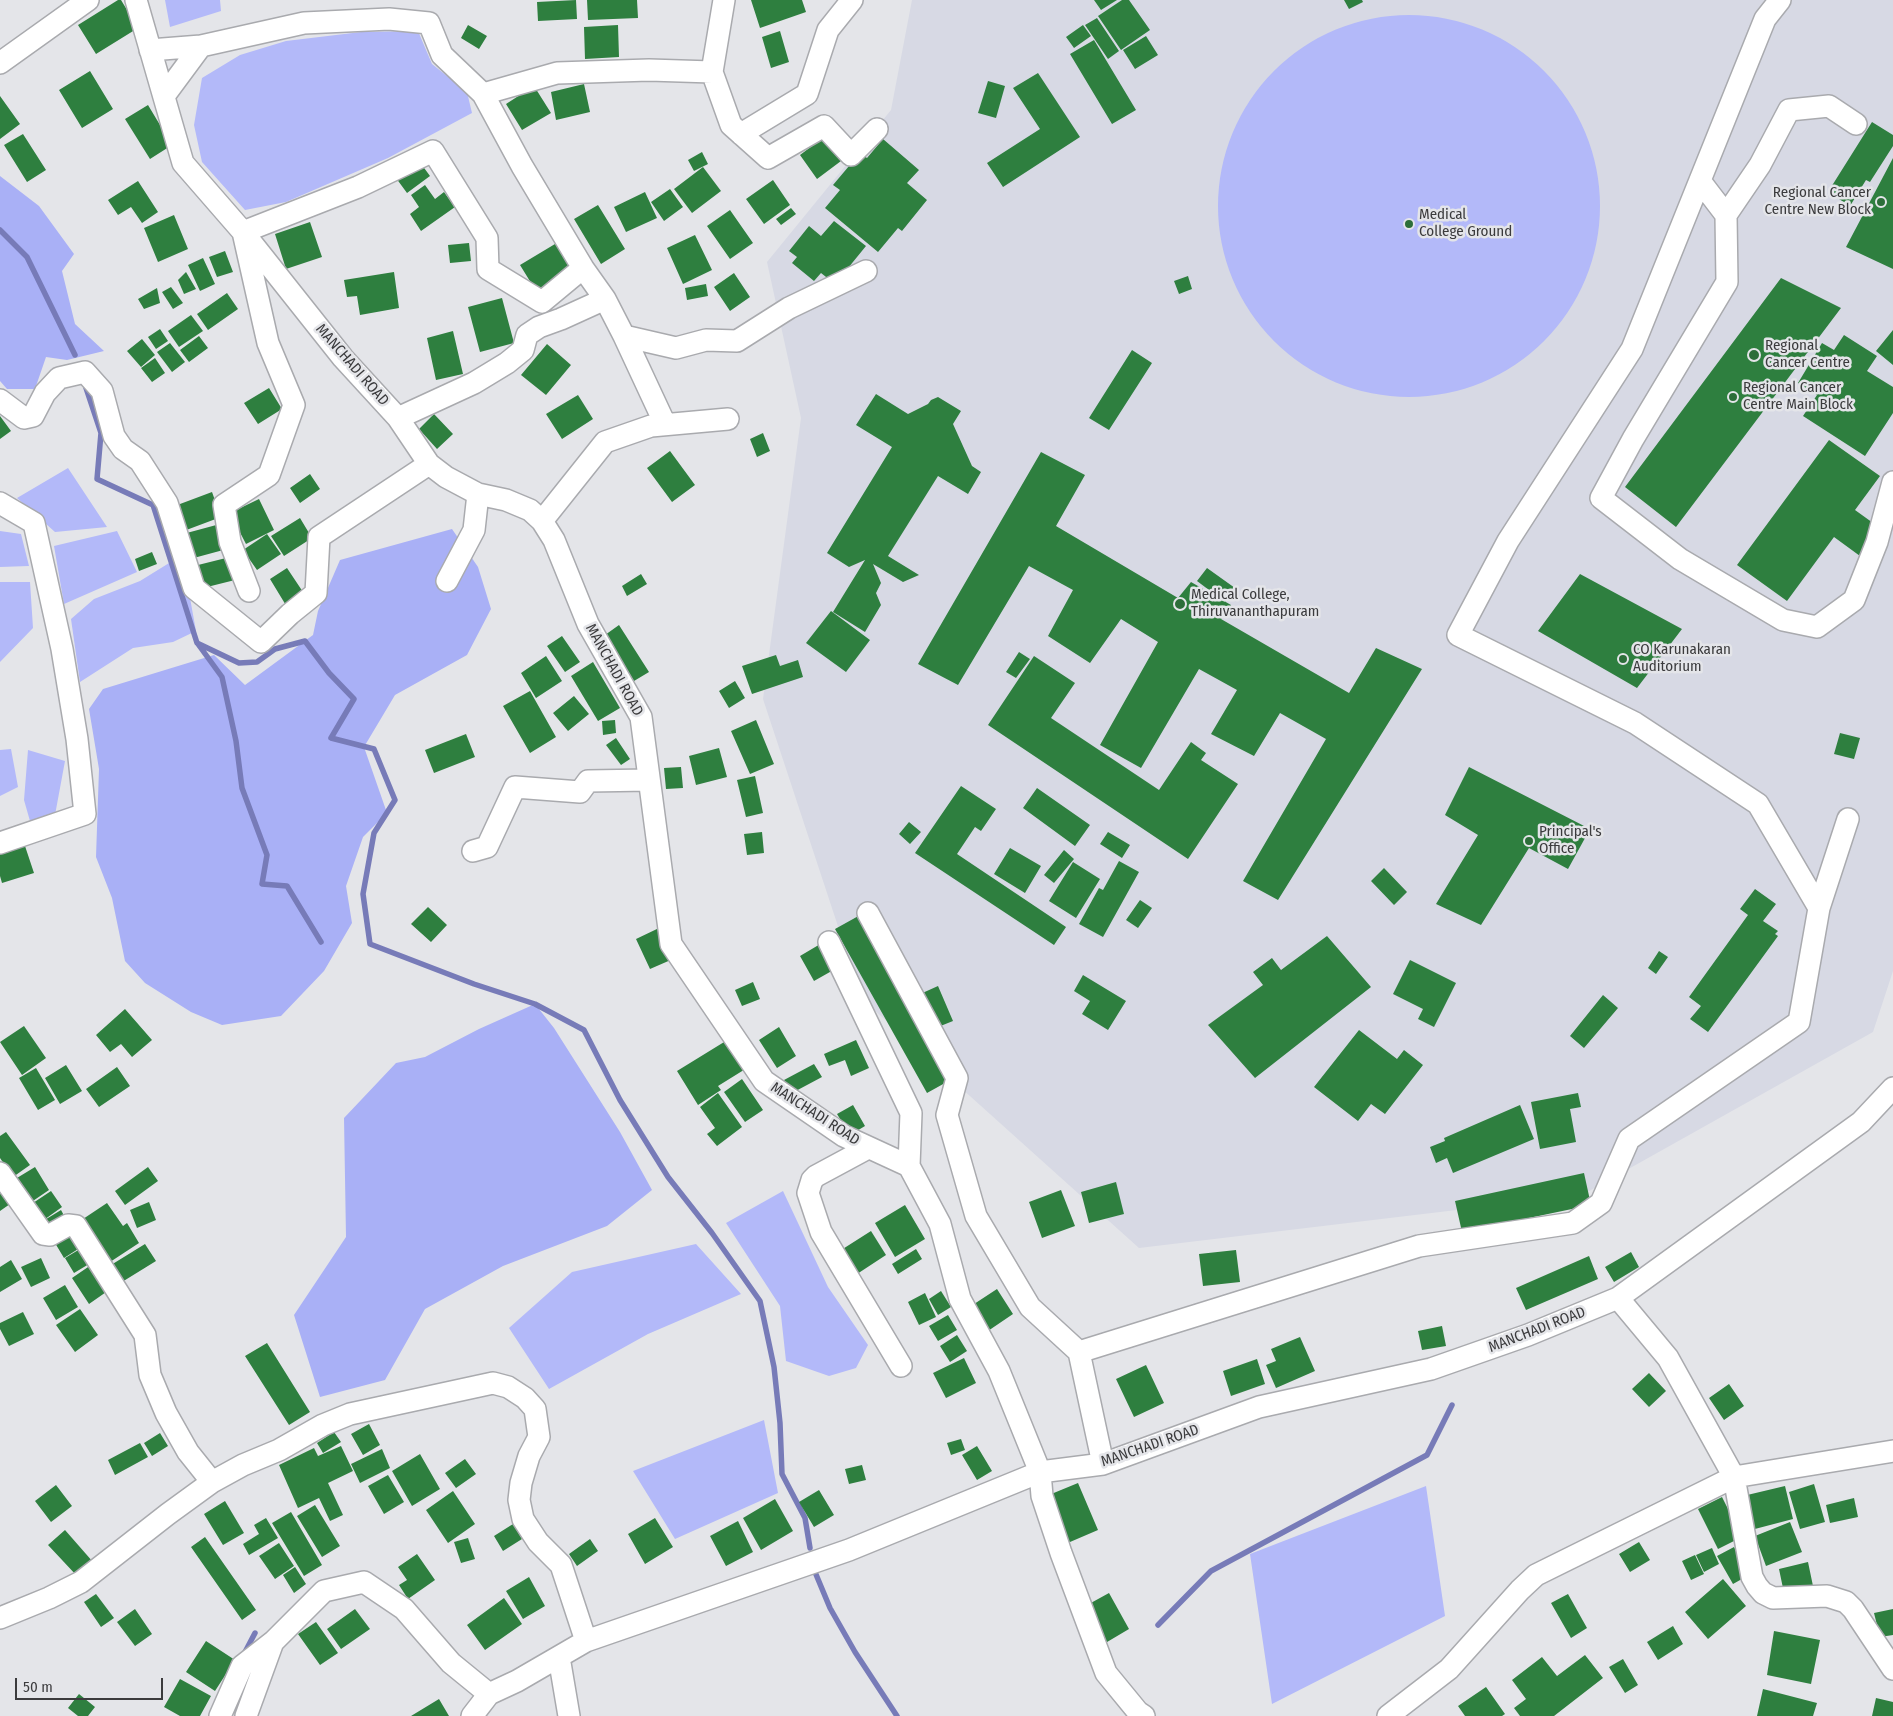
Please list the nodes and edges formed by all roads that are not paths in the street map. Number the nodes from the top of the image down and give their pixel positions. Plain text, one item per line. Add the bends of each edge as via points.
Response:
1 (88, 0) edge
2 (136, 0) edge
3 (724, 0) edge
4 (852, 0) edge
5 (1780, 0) edge
6 (201, 46) junction
7 (150, 50) junction
8 (0, 63) edge
9 (712, 72) junction
10 (483, 94) junction
11 (164, 96) junction
12 (1856, 124) dead end
13 (877, 129) dead end
14 (741, 134) junction
15 (1700, 180) junction
16 (1726, 215) junction
17 (243, 232) junction
18 (583, 268) junction
19 (866, 271) dead end
20 (605, 299) junction
21 (624, 336) junction
22 (0, 400) edge
23 (398, 418) junction
24 (728, 419) dead end
25 (665, 424) junction
26 (429, 464) junction
27 (1893, 482) edge
28 (478, 494) junction
29 (0, 503) edge
30 (542, 521) junction
31 (447, 581) dead end
32 (249, 591) dead end
33 (650, 780) junction
34 (1848, 819) dead end
35 (0, 843) edge
36 (473, 851) dead end
37 (1819, 908) junction
38 (868, 913) dead end
39 (829, 942) dead end
40 (1893, 1088) edge
41 (868, 1148) junction
42 (909, 1166) junction
43 (0, 1173) edge
44 (1618, 1298) junction
45 (1080, 1352) junction
46 (901, 1366) dead end
47 (1893, 1451) edge
48 (1103, 1464) junction
49 (1040, 1472) junction
50 (1734, 1477) junction
51 (212, 1482) junction
52 (0, 1618) edge
53 (278, 1638) junction
54 (586, 1641) junction
55 (559, 1657) junction
56 (1890, 1660) edge
57 (489, 1694) junction
58 (220, 1716) edge
59 (246, 1716) edge
60 (472, 1716) edge
61 (569, 1716) edge
62 (1144, 1716) edge
63 (1388, 1716) edge

1 - 8 street
2 - 7 street, MANCHADI ROAD
3 - 9 street
4 - 14 street via 828,30 807,94
5 - 15 street via 1765,19
6 - 7 street
6 - 10 street via 304,23 389,19 429,23 442,55
6 - 11 street
7 - 11 street, MANCHADI ROAD
9 - 10 street via 557,73
9 - 14 street via 731,125
10 - 18 street
11 - 17 street, MANCHADI ROAD via 184,163
12 - 16 street via 1829,106 1789,110 1760,165
13 - 14 street via 851,155 824,126 768,158
15 - 16 street
15 - 37 street via 1632,349 1508,541 1458,635 1635,724 1758,804
16 - 27 street via 1727,282 1601,498 1680,559 1782,620 1816,627 1854,600 1877,542
17 - 18 street via 358,187 433,151 487,238 488,269 542,302
17 - 23 street, MANCHADI ROAD via 343,358
17 - 32 street via 268,343 294,404 269,475 224,505 230,542
18 - 20 street
19 - 21 street via 789,308 737,341 706,340 676,348
20 - 21 street
20 - 23 street via 539,327 527,335 523,350 507,364
21 - 25 street
22 - 26 street via 24,418 32,416 45,393 59,378 85,372 102,391 114,436 122,449 140,461 167,503 194,588 262,642 316,593 319,537
23 - 26 street, MANCHADI ROAD
24 - 25 street
25 - 30 street via 605,442
26 - 28 street, MANCHADI ROAD
28 - 30 street, MANCHADI ROAD via 522,506
28 - 31 street via 474,530
29 - 35 street via 34,524 62,649 85,814
30 - 33 street, MANCHADI ROAD via 554,540 588,624 641,717
33 - 36 street via 588,781 580,792 515,787 486,847
33 - 41 street, MANCHADI ROAD via 671,944 764,1081 844,1136
34 - 37 street
37 - 45 street via 1799,1022 1629,1139 1601,1203 1573,1223 1420,1246
38 - 45 street via 957,1078 947,1115 976,1216 1030,1307
39 - 42 street via 911,1114
40 - 44 street, MANCHADI ROAD via 1861,1122
41 - 42 street, MANCHADI ROAD
41 - 46 street via 816,1176 808,1193 821,1232
42 - 49 street via 940,1224 960,1299 1000,1371
43 - 51 street via 43,1234 50,1235 68,1225 76,1226 145,1335 150,1375 166,1413 188,1452
44 - 48 street, MANCHADI ROAD via 1528,1335 1431,1369 1259,1407
44 - 50 street via 1668,1358
45 - 48 street
47 - 50 street
48 - 49 street, MANCHADI ROAD
49 - 54 street, MANCHADI ROAD via 849,1550
49 - 62 street via 1042,1496 1061,1554 1106,1673
50 - 56 street via 1752,1577 1757,1586 1773,1598 1827,1596 1846,1602
50 - 63 street via 1536,1576 1449,1669
51 - 52 street via 81,1582
51 - 54 street via 350,1414 493,1383 508,1387 535,1409 538,1422 539,1437 521,1483 519,1500 523,1519 538,1542 561,1565
53 - 57 street via 324,1591 364,1582 404,1609 451,1663
53 - 58 street via 242,1666
53 - 59 street via 273,1642
54 - 55 street, MANCHADI ROAD
55 - 57 street, MANCHADI ROAD
55 - 61 street
57 - 60 street

